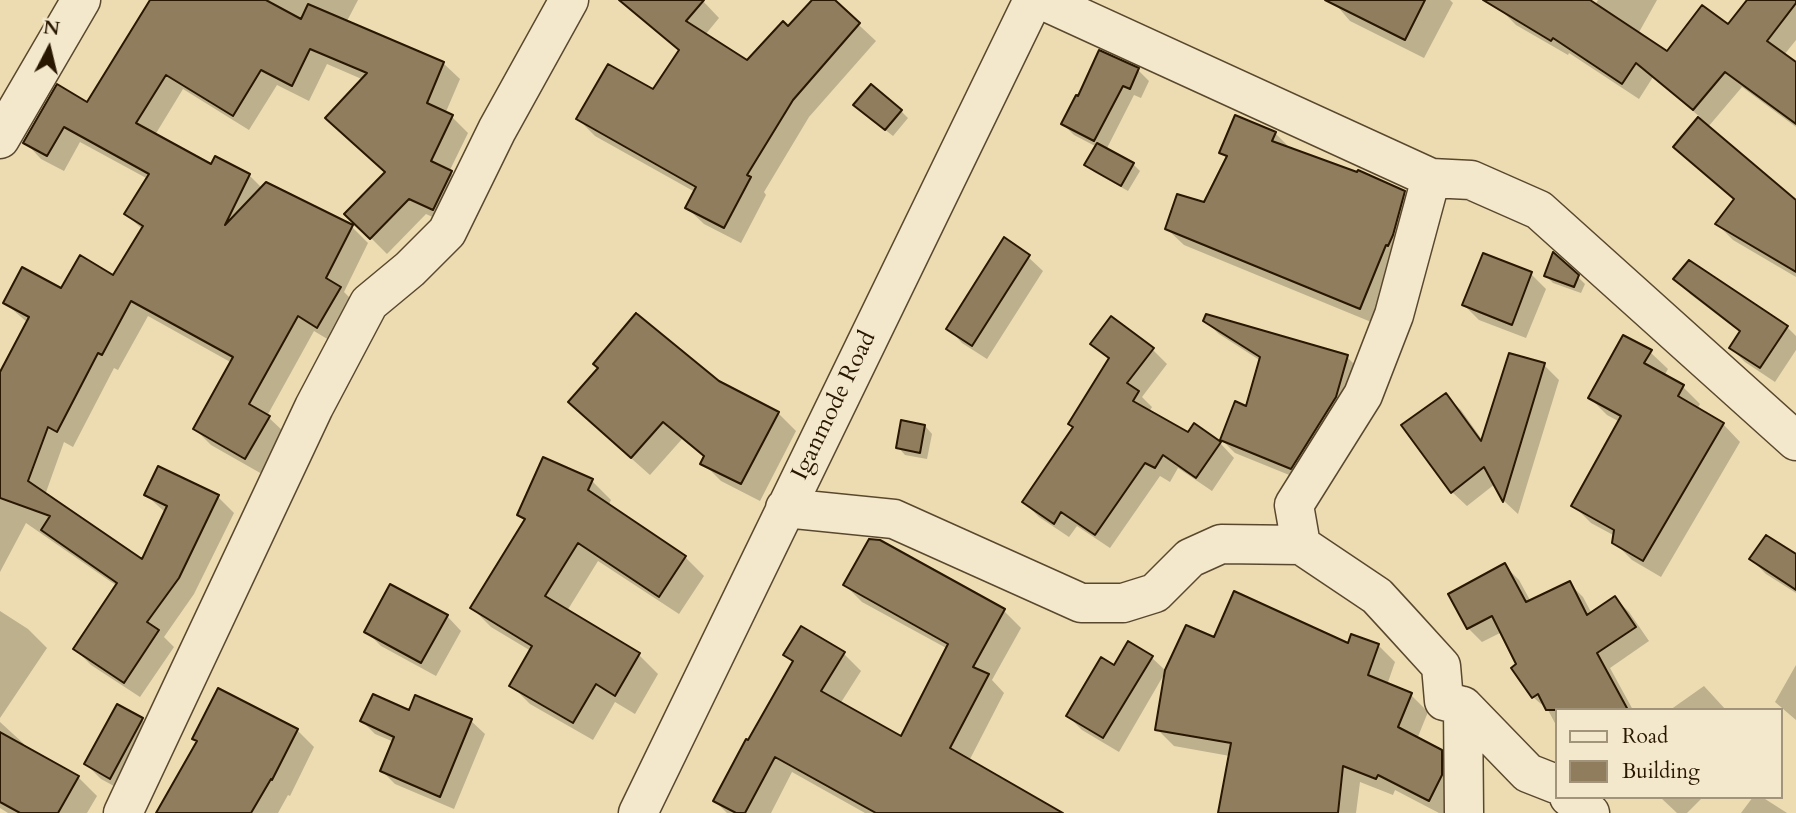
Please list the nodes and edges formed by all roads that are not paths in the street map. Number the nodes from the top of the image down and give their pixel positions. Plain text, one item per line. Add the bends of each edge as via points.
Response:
1 (81, 0) edge
2 (569, 0) edge
3 (1033, 0) edge
4 (1042, 0) edge
5 (0, 139) edge
6 (1431, 178) junction
7 (1796, 441) edge
8 (785, 508) junction
9 (1301, 545) junction
10 (1463, 706) junction
11 (1554, 783) edge
12 (1572, 799) edge
13 (122, 813) edge
14 (638, 813) edge
15 (1464, 813) edge
16 (1590, 813) edge

1 - 5 street
2 - 13 street via 447,232 369,303 314,407
3 - 8 street, Iganmode Road
4 - 6 street
6 - 7 street via 1471,180 1539,210
6 - 9 street via 1394,315 1363,395 1294,505
8 - 9 street via 894,519 1081,603 1124,603 1155,593 1190,558 1221,544
8 - 14 street, Iganmode Road
9 - 10 street via 1377,596 1441,666 1444,701
10 - 11 street via 1528,774
10 - 15 street
12 - 16 street

